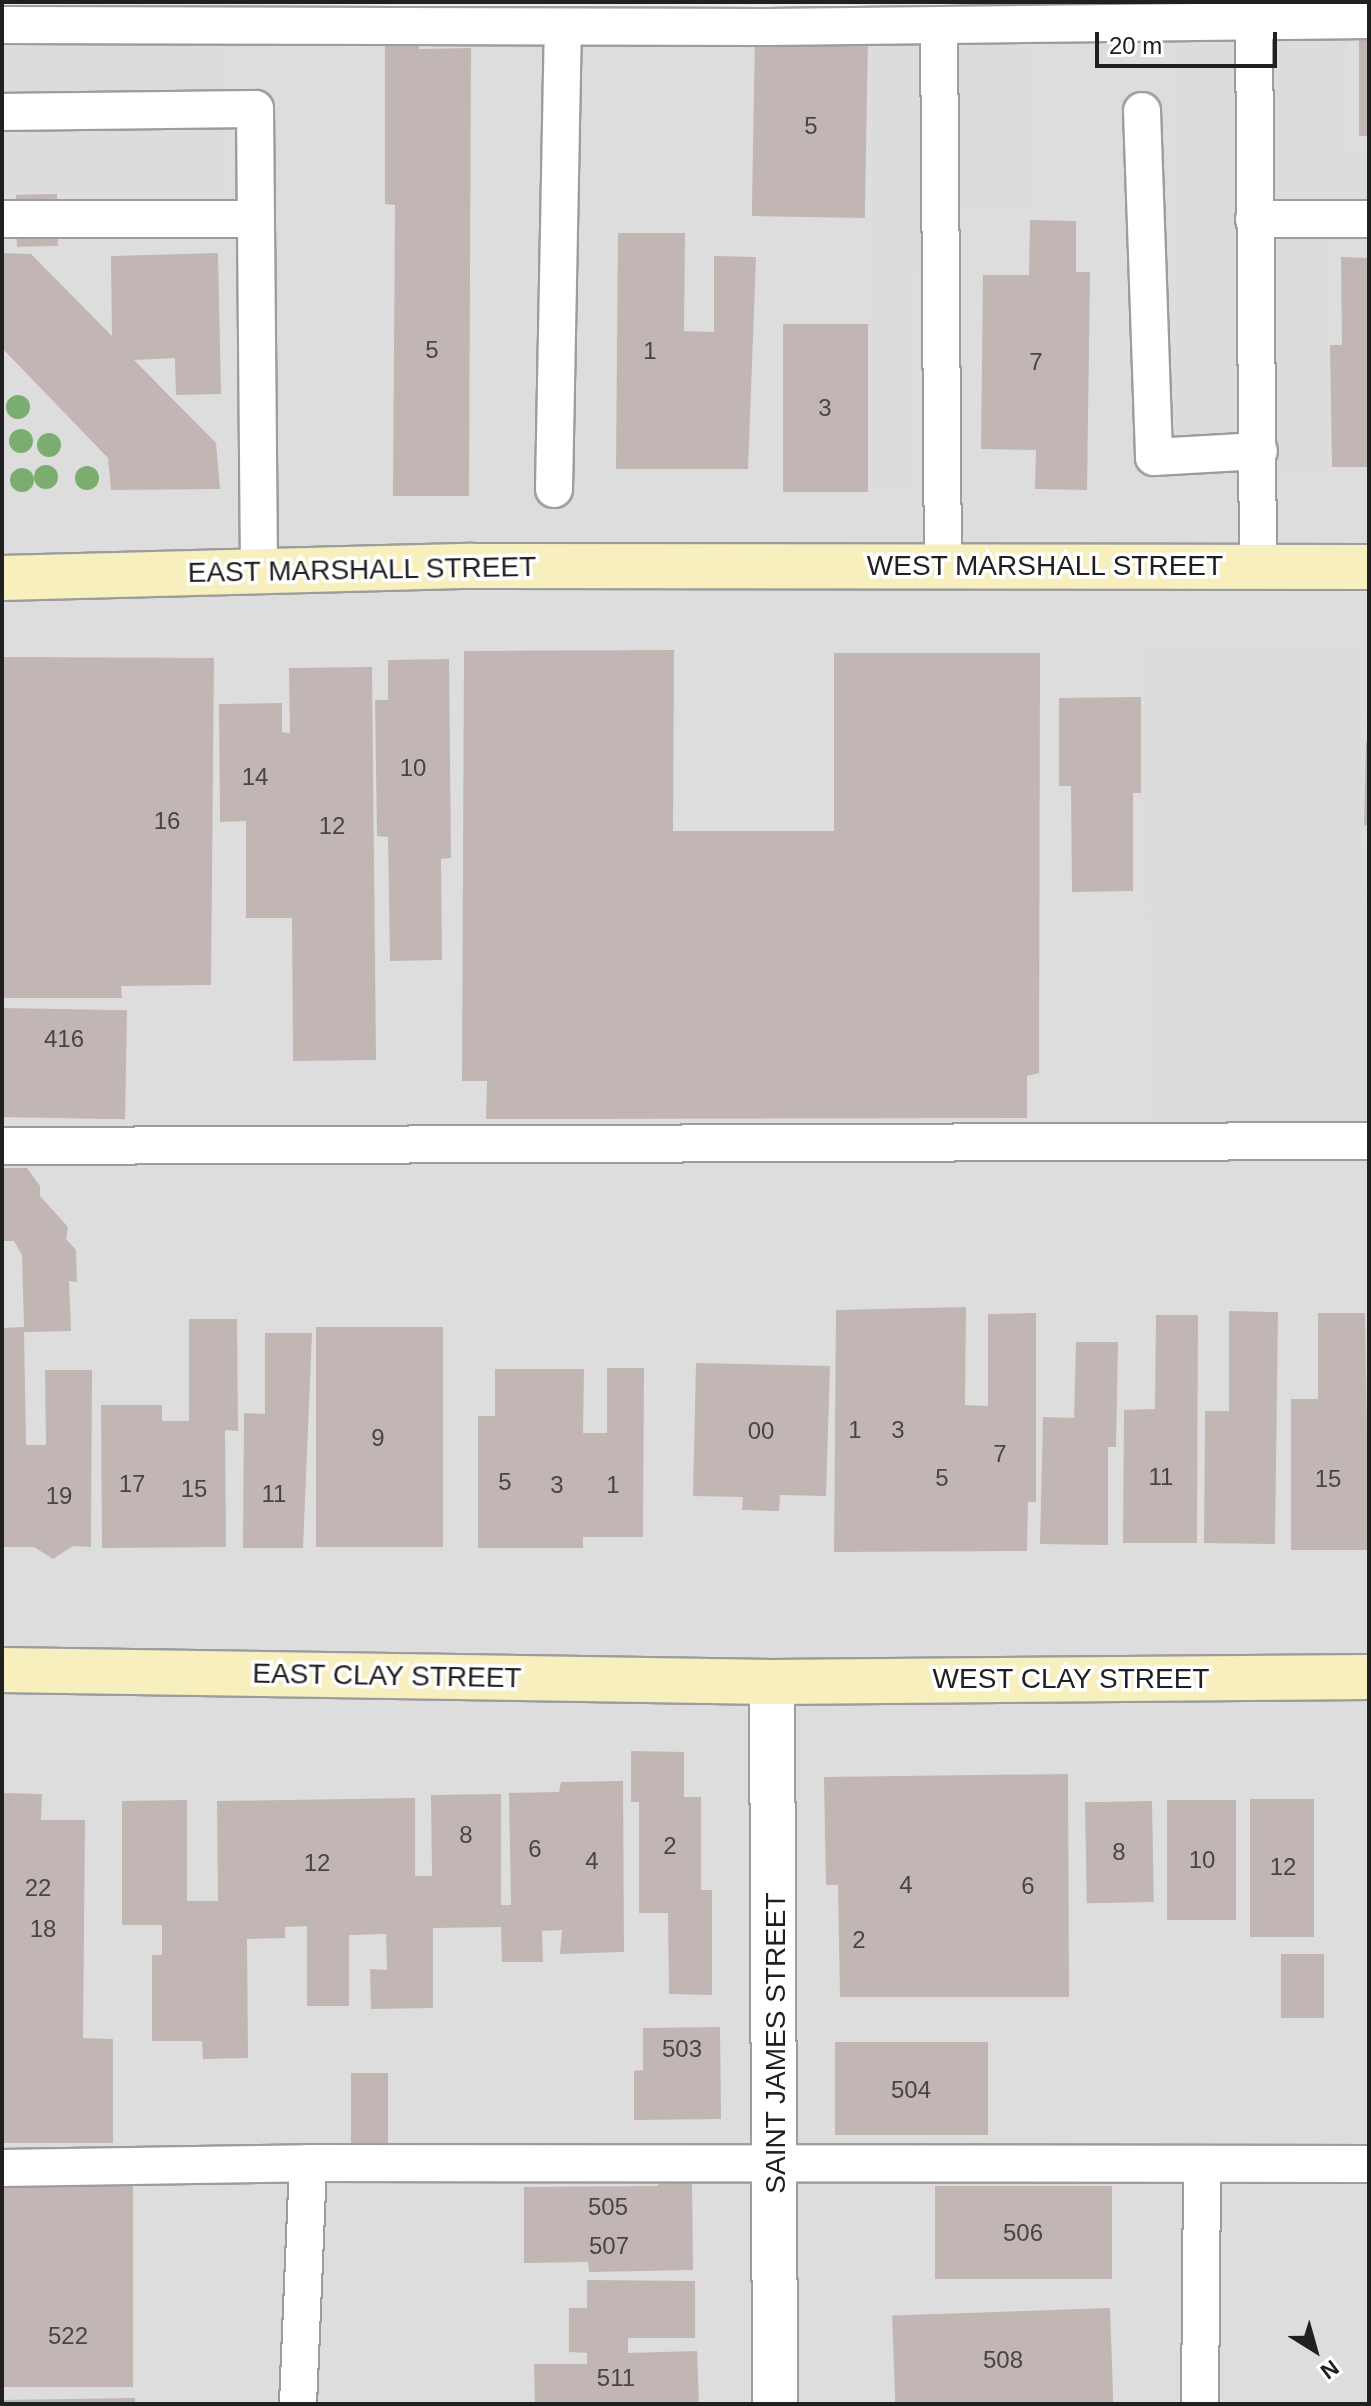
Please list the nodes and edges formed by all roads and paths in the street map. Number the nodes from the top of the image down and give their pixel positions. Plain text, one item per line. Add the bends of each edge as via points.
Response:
1 (1369, 20) edge
2 (1254, 21) junction
3 (2, 25) edge
4 (939, 25) junction
5 (563, 27) junction
6 (1142, 111) dead end
7 (2, 112) edge
8 (2, 219) edge
9 (254, 219) junction
10 (1254, 219) junction
11 (1369, 219) edge
12 (1259, 451) junction
13 (554, 489) dead end
14 (721, 565) joint
15 (943, 566) junction
16 (1258, 566) junction
17 (1369, 567) edge
18 (259, 571) junction
19 (2, 578) edge
20 (1369, 1141) edge
21 (2, 1146) edge
22 (2, 1670) edge
23 (1369, 1677) edge
24 (772, 1682) junction
25 (308, 2163) junction
26 (1202, 2164) junction
27 (1369, 2164) edge
28 (778, 2165) junction
29 (2, 2168) edge
30 (298, 2404) edge
31 (775, 2404) edge
32 (1200, 2404) edge

1 - 2 lane
2 - 4 lane
2 - 10 lane
3 - 5 lane
4 - 5 lane
4 - 15 lane
5 - 13 lane
6 - 12 lane via 1154,457
7 - 9 lane via 255,109
8 - 9 lane
9 - 18 lane
10 - 11 lane
10 - 12 lane
12 - 16 lane
14 - 15 street, WEST MARSHALL STREET
14 - 18 street, EAST MARSHALL STREET
15 - 16 street, WEST MARSHALL STREET
16 - 17 street, WEST MARSHALL STREET
18 - 19 street, EAST MARSHALL STREET
20 - 21 lane
22 - 24 street, EAST CLAY STREET
23 - 24 street, WEST CLAY STREET
24 - 28 street, SAINT JAMES STREET
25 - 28 lane
25 - 29 lane
25 - 30 lane
26 - 27 lane
26 - 28 lane
26 - 32 lane
28 - 31 street, SAINT JAMES STREET

